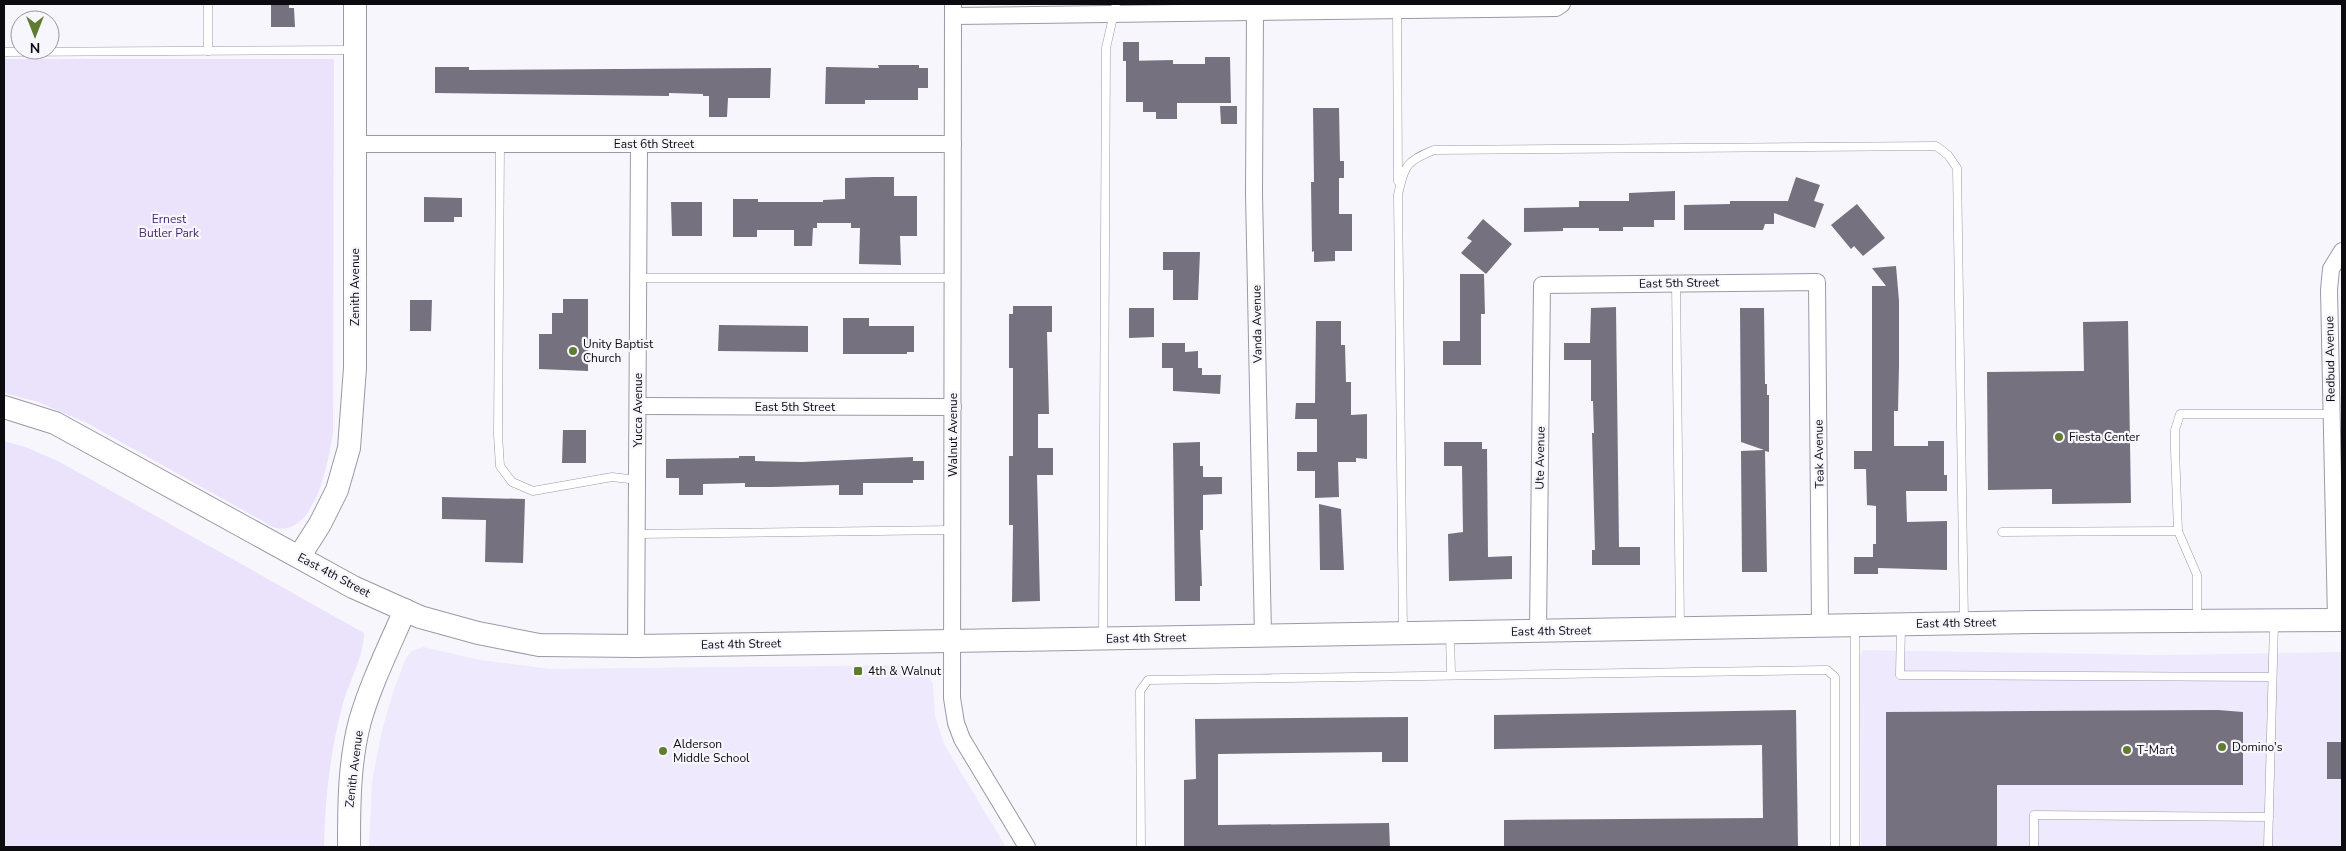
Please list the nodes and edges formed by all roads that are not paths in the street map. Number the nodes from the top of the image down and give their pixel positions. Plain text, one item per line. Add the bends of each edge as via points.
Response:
1 (208, 4) edge
2 (355, 4) edge
3 (1562, 4) edge
4 (1114, 9) edge
5 (953, 10) edge
6 (1397, 10) junction
7 (1255, 12) junction
8 (355, 50) junction
9 (208, 51) junction
10 (4, 52) edge
11 (355, 144) junction
12 (500, 144) junction
13 (639, 144) junction
14 (953, 144) junction
15 (1398, 195) junction
16 (2342, 251) edge
17 (638, 278) junction
18 (953, 278) junction
19 (1817, 282) joint
20 (1676, 283) junction
21 (1542, 285) joint
22 (2336, 387) edge
23 (638, 406) junction
24 (4, 407) edge
25 (953, 407) junction
26 (2331, 414) junction
27 (2337, 435) edge
28 (638, 480) junction
29 (952, 530) junction
30 (2178, 531) junction
31 (2002, 532) dead end
32 (637, 534) junction
33 (2338, 550) edge
34 (299, 557) junction
35 (405, 610) junction
36 (2339, 620) edge
37 (2197, 621) junction
38 (2274, 621) junction
39 (1964, 623) junction
40 (1900, 624) junction
41 (1855, 625) junction
42 (1820, 626) junction
43 (1680, 628) junction
44 (1538, 631) junction
45 (1403, 633) junction
46 (1450, 633) junction
47 (1263, 636) junction
48 (1103, 639) junction
49 (952, 641) junction
50 (636, 646) junction
51 (1451, 675) junction
52 (2271, 677) junction
53 (2269, 817) junction
54 (349, 847) edge
55 (1027, 847) edge
56 (1141, 847) edge
57 (1835, 847) edge
58 (1856, 847) edge
59 (2034, 847) edge
60 (2268, 847) edge

1 - 9 lane
2 - 8 street, Zenith Avenue
3 - 6 street via 1556,8
4 - 5 street
4 - 7 street
4 - 48 lane via 1106,48
5 - 14 street, Walnut Avenue
6 - 7 street
6 - 15 lane
7 - 47 street, Vanda Avenue via 1254,193
8 - 9 lane
8 - 11 street, Zenith Avenue
9 - 10 lane
11 - 12 street, East 6th Street
11 - 34 street, Zenith Avenue via 355,368 349,448 337,490
12 - 13 street, East 6th Street
12 - 28 lane via 500,466 512,482 533,491 612,477
13 - 14 street, East 6th Street
13 - 17 street, Yucca Avenue
14 - 18 street, Walnut Avenue
15 - 39 lane via 1403,170 1418,156 1434,150 1936,146 1948,155 1957,168
15 - 45 lane
16 - 22 street, Redbud Avenue via 2331,269 2329,280
17 - 18 lane
17 - 23 street, Yucca Avenue
18 - 25 street, Walnut Avenue
19 - 20 street, East 5th Street
19 - 42 street, Teak Avenue
20 - 21 street, East 5th Street
20 - 43 lane
21 - 44 street, Ute Avenue
22 - 26 street, Redbud Avenue
23 - 25 street, East 5th Street
23 - 28 street, Yucca Avenue
24 - 34 street, East 4th Street via 56,423
25 - 29 street, Walnut Avenue
26 - 27 street, Redbud Avenue
26 - 30 lane via 2180,414 2175,430
27 - 33 street, Redbud Avenue
28 - 32 street, Yucca Avenue
29 - 32 lane
29 - 49 street, Walnut Avenue
30 - 31 lane
30 - 37 lane via 2197,575
32 - 50 street, Yucca Avenue
33 - 36 street, Redbud Avenue
34 - 35 street, East 4th Street via 353,587
35 - 50 street, East 4th Street via 478,633 539,645
35 - 54 street, Zenith Avenue via 360,722 353,765
36 - 38 street, East 4th Street
37 - 38 street, East 4th Street
37 - 39 street, East 4th Street
38 - 52 lane
39 - 40 street, East 4th Street
40 - 41 street, East 4th Street
40 - 52 lane via 1900,675
41 - 42 street, East 4th Street
41 - 58 lane
42 - 43 street, East 4th Street
43 - 44 street, East 4th Street
44 - 46 street, East 4th Street
45 - 46 street, East 4th Street
45 - 47 street, East 4th Street
46 - 51 lane
47 - 48 street, East 4th Street
48 - 49 street, East 4th Street
49 - 50 street, East 4th Street
49 - 55 street, Walnut Avenue via 952,698 958,730
51 - 56 lane via 1148,680 1140,691
51 - 57 lane via 1827,670 1836,677
52 - 53 lane
53 - 59 lane via 2034,815
53 - 60 lane

